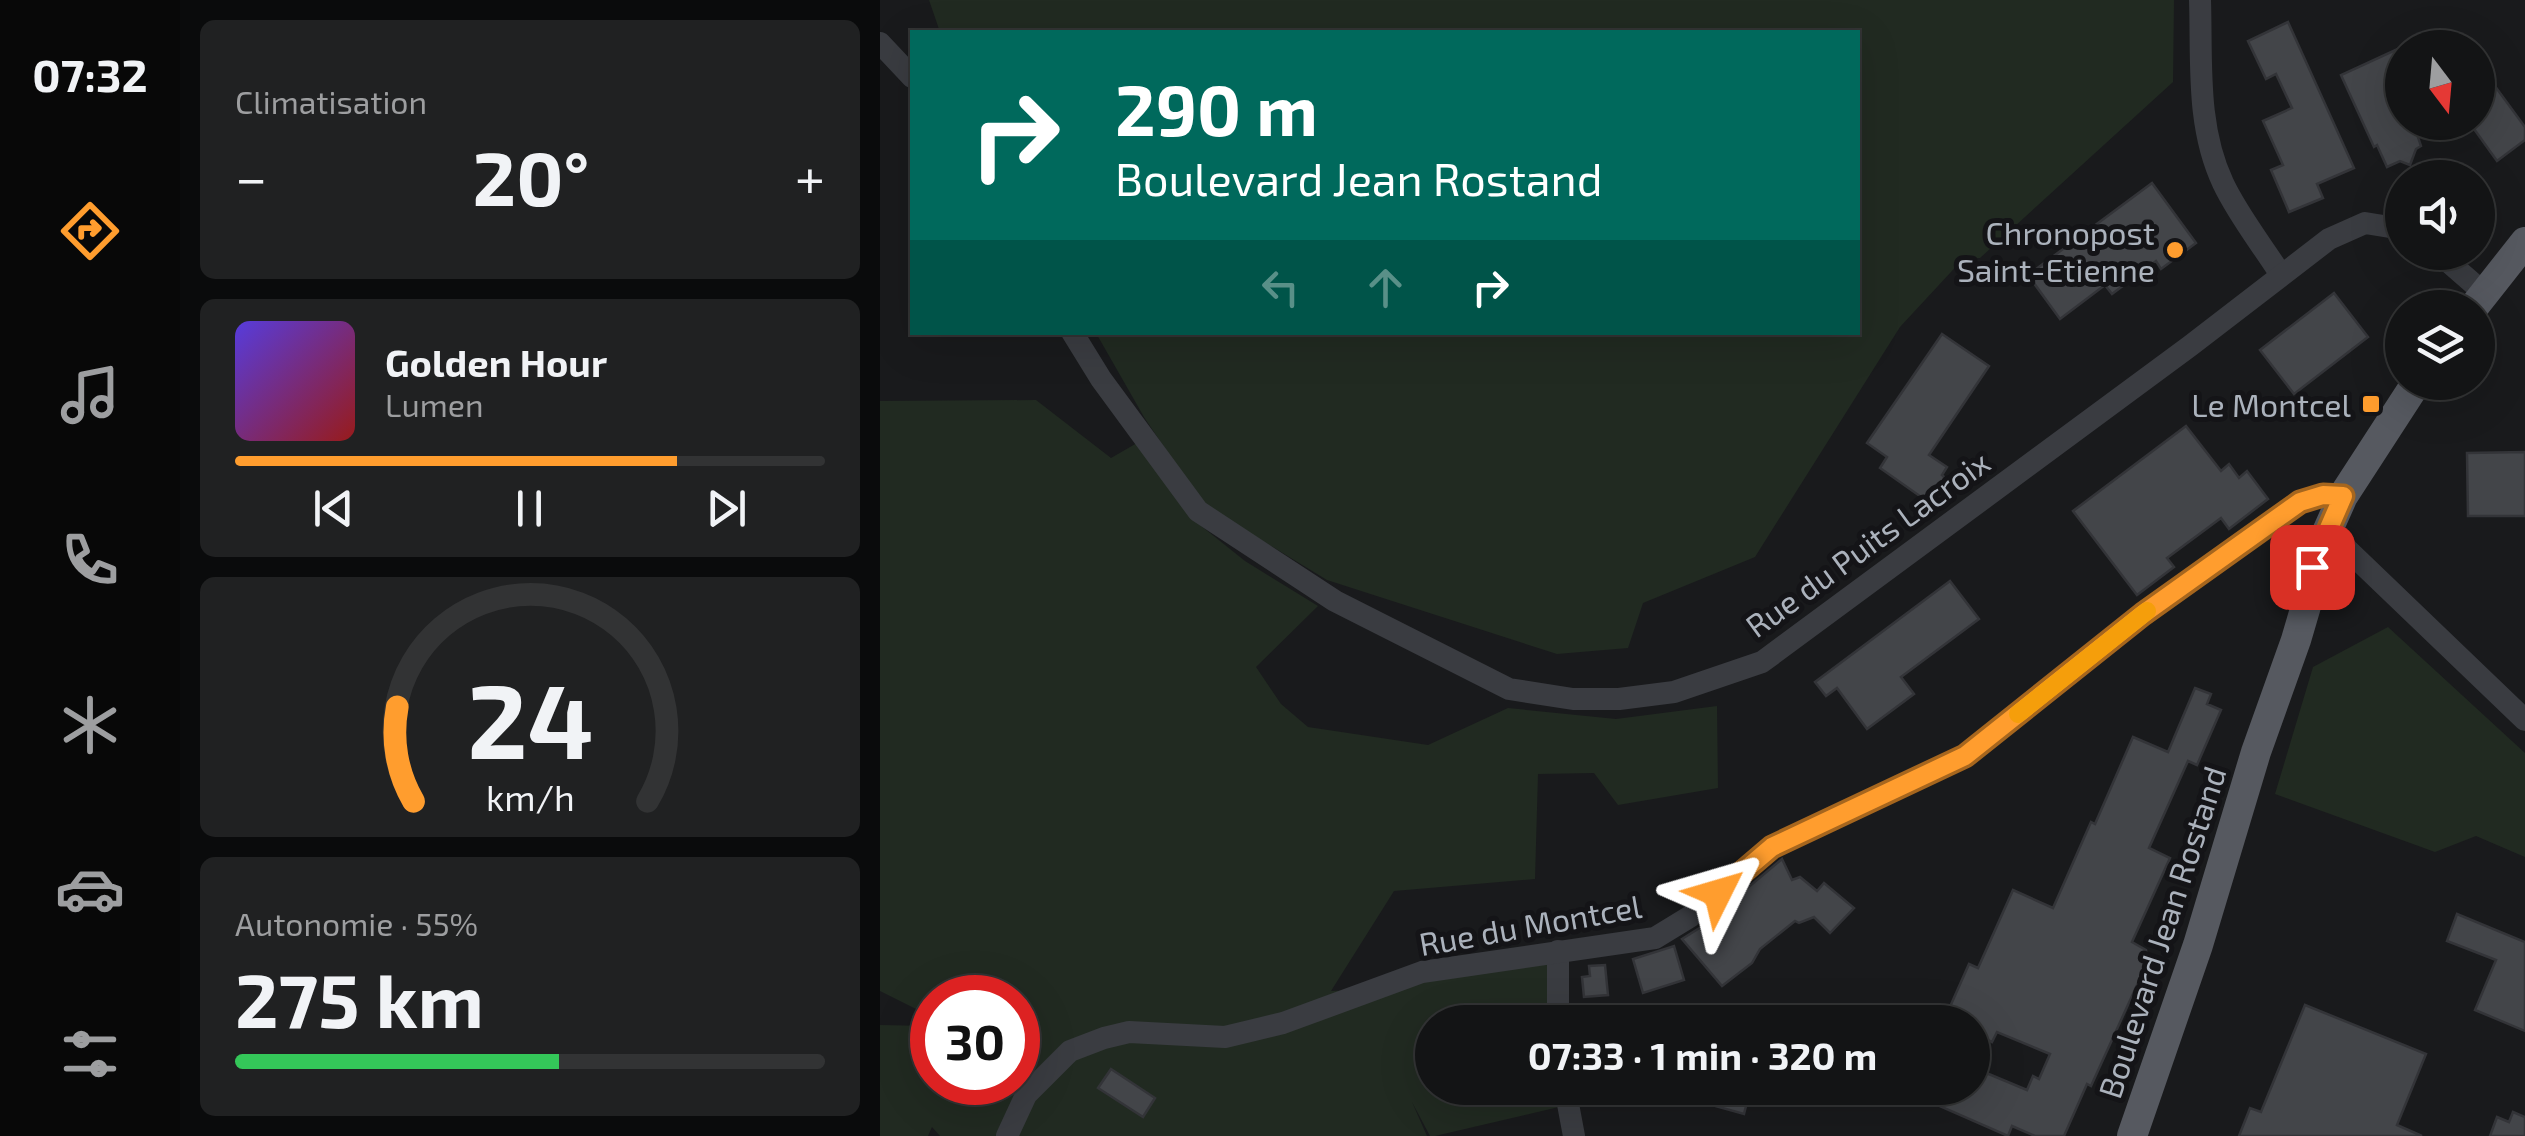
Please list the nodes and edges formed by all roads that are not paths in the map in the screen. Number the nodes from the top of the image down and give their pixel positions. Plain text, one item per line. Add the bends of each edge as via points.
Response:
1 (2200, 0) edge
2 (880, 43) edge
3 (910, 76) edge
4 (2385, 226) edge
5 (2525, 242) edge
6 (2452, 270) edge
7 (2281, 275) junction
8 (2469, 290) edge
9 (2486, 290) edge
10 (1074, 335) edge
11 (2405, 400) edge
12 (2343, 496) junction
13 (2328, 531) junction
14 (2525, 720) edge
15 (1558, 951) junction
16 (1558, 1005) edge
17 (1568, 1105) edge
18 (2131, 1135) edge
19 (1007, 1136) edge
20 (1574, 1136) edge

1 - 7 street via 2204,119 2212,154 2224,186
2 - 3 street
4 - 7 street, Rue du Puits Lacroix via 2365,223 2329,238
5 - 9 main road
6 - 8 street
7 - 10 street, Rue du Puits Lacroix via 1762,662 1674,692 1618,698 1573,699 1509,688 1336,601 1214,522 1198,511
11 - 12 main road, Boulevard Jean Rostand
12 - 13 main road, Boulevard Jean Rostand
12 - 15 street, Rue du Montcel via 2300,502 2143,614 1965,756 1772,847 1655,938
13 - 14 street
13 - 18 main road, Boulevard Jean Rostand via 2198,946
15 - 16 street
15 - 19 street, Rue du Montcel via 1422,972 1225,1038 1129,1032 1104,1038 1070,1051 1048,1073 1026,1096
17 - 20 street

